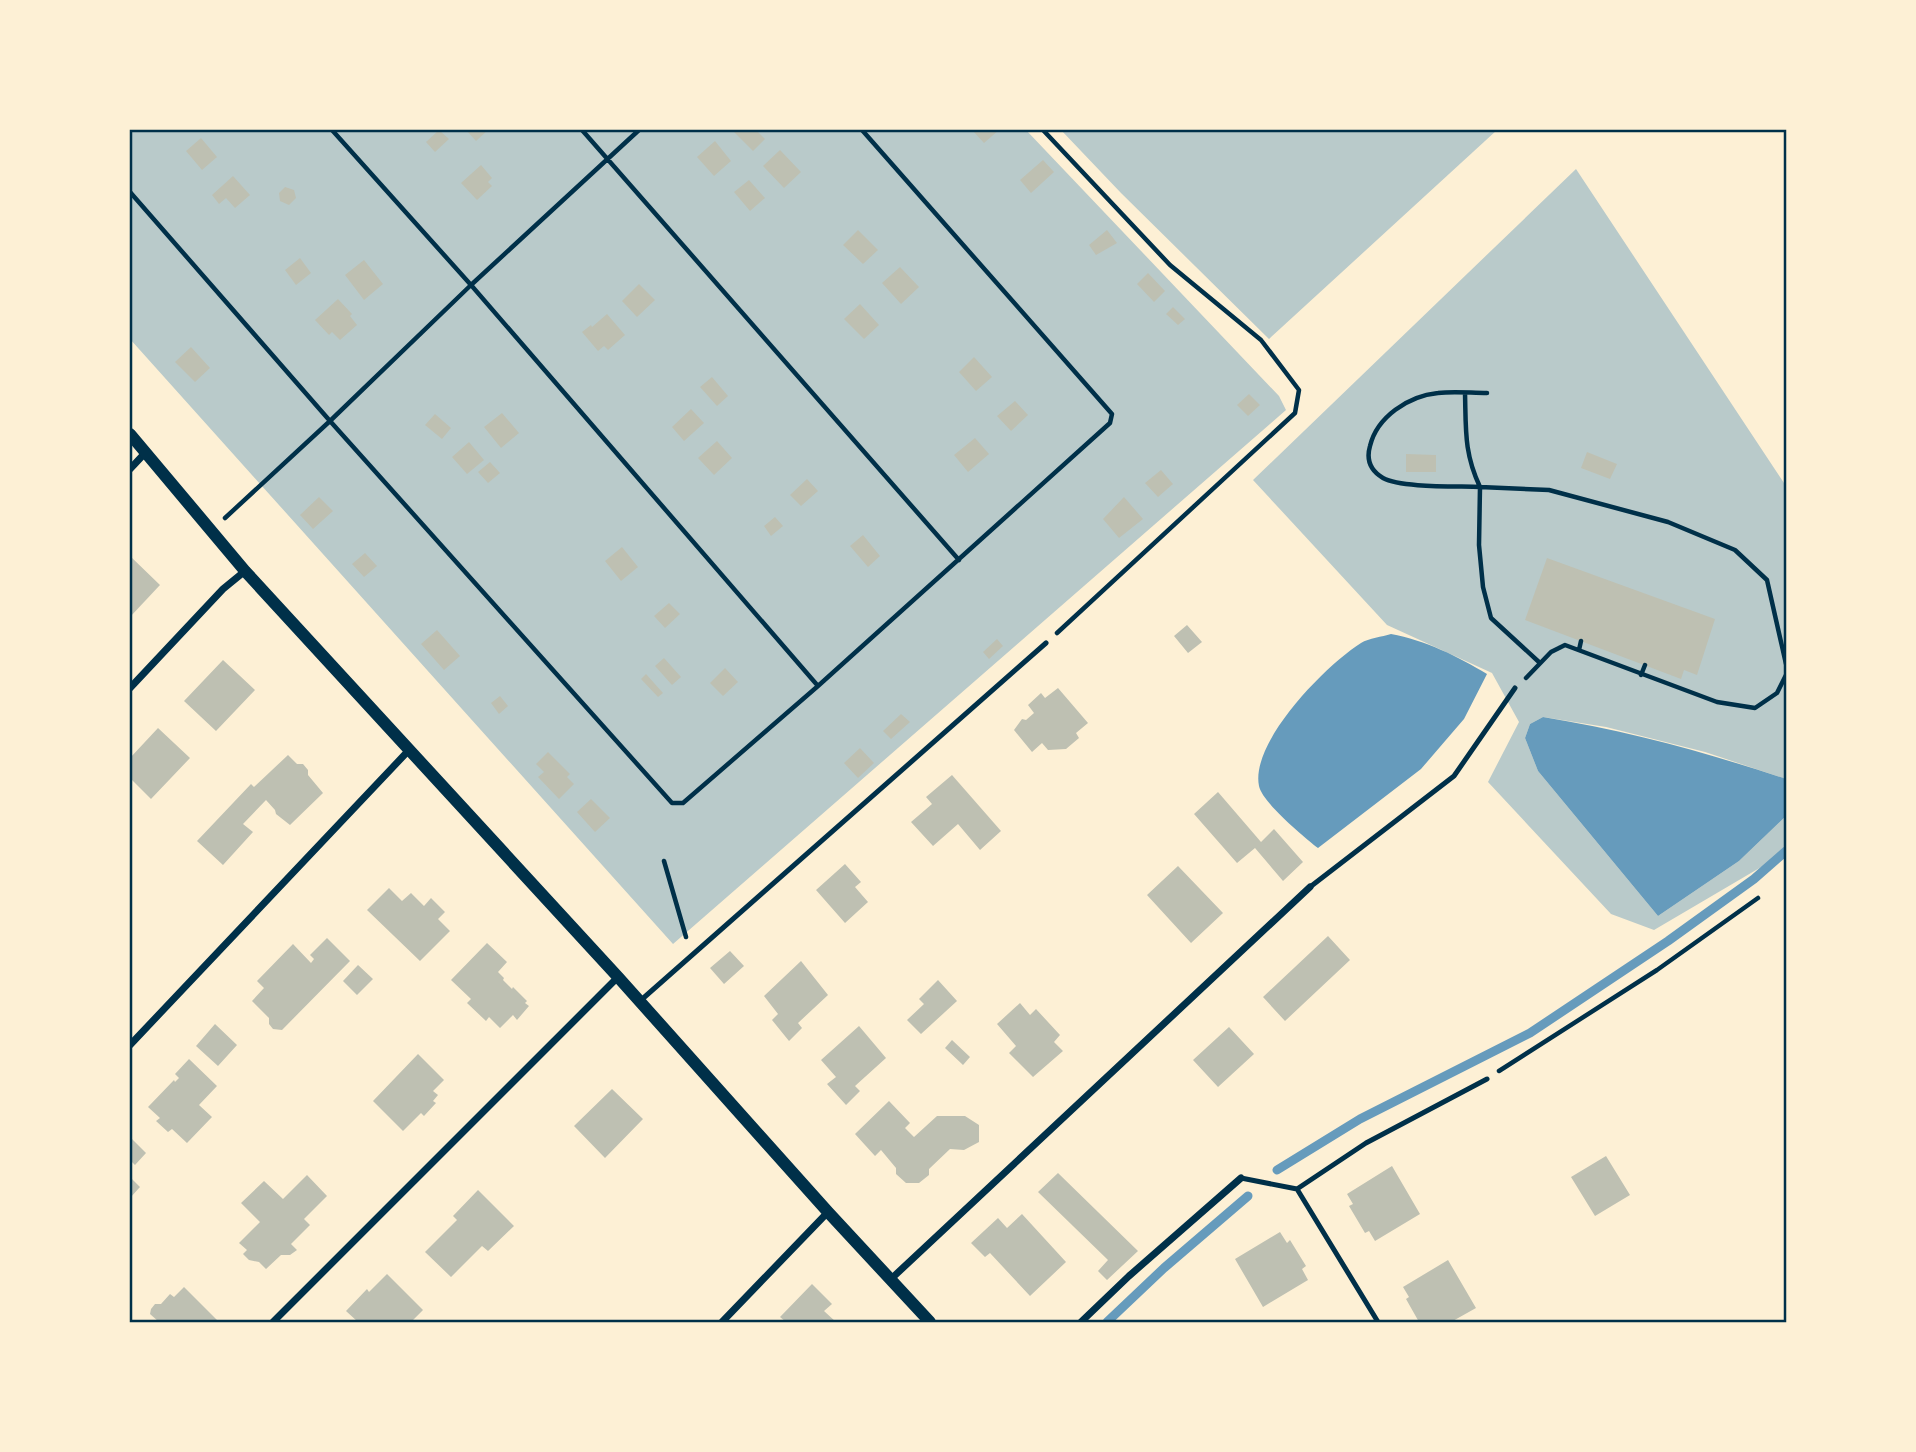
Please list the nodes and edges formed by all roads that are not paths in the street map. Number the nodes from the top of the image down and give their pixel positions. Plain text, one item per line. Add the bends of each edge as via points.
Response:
1 (130, 434) edge
2 (146, 452) junction
3 (130, 469) edge
4 (246, 570) junction
5 (1046, 643) road end
6 (130, 688) edge
7 (1515, 688) dead end
8 (410, 750) junction
9 (1310, 887) joint
10 (618, 977) junction
11 (640, 1001) junction
12 (130, 1045) edge
13 (1487, 1079) road end
14 (1241, 1178) joint
15 (1297, 1189) junction
16 (828, 1212) junction
17 (891, 1279) junction
18 (273, 1322) edge
19 (722, 1322) edge
20 (930, 1322) edge
21 (1081, 1322) edge
22 (1378, 1322) edge

1 - 2 street
2 - 3 street
2 - 4 street
4 - 6 street
4 - 8 street
5 - 11 lane
7 - 9 lane via 1454,776
8 - 10 street
8 - 12 street
9 - 17 street
10 - 11 street
10 - 18 street
11 - 16 street
13 - 15 lane via 1366,1143
14 - 15 lane
14 - 21 street
15 - 22 lane
16 - 17 street
16 - 19 street
17 - 20 street

